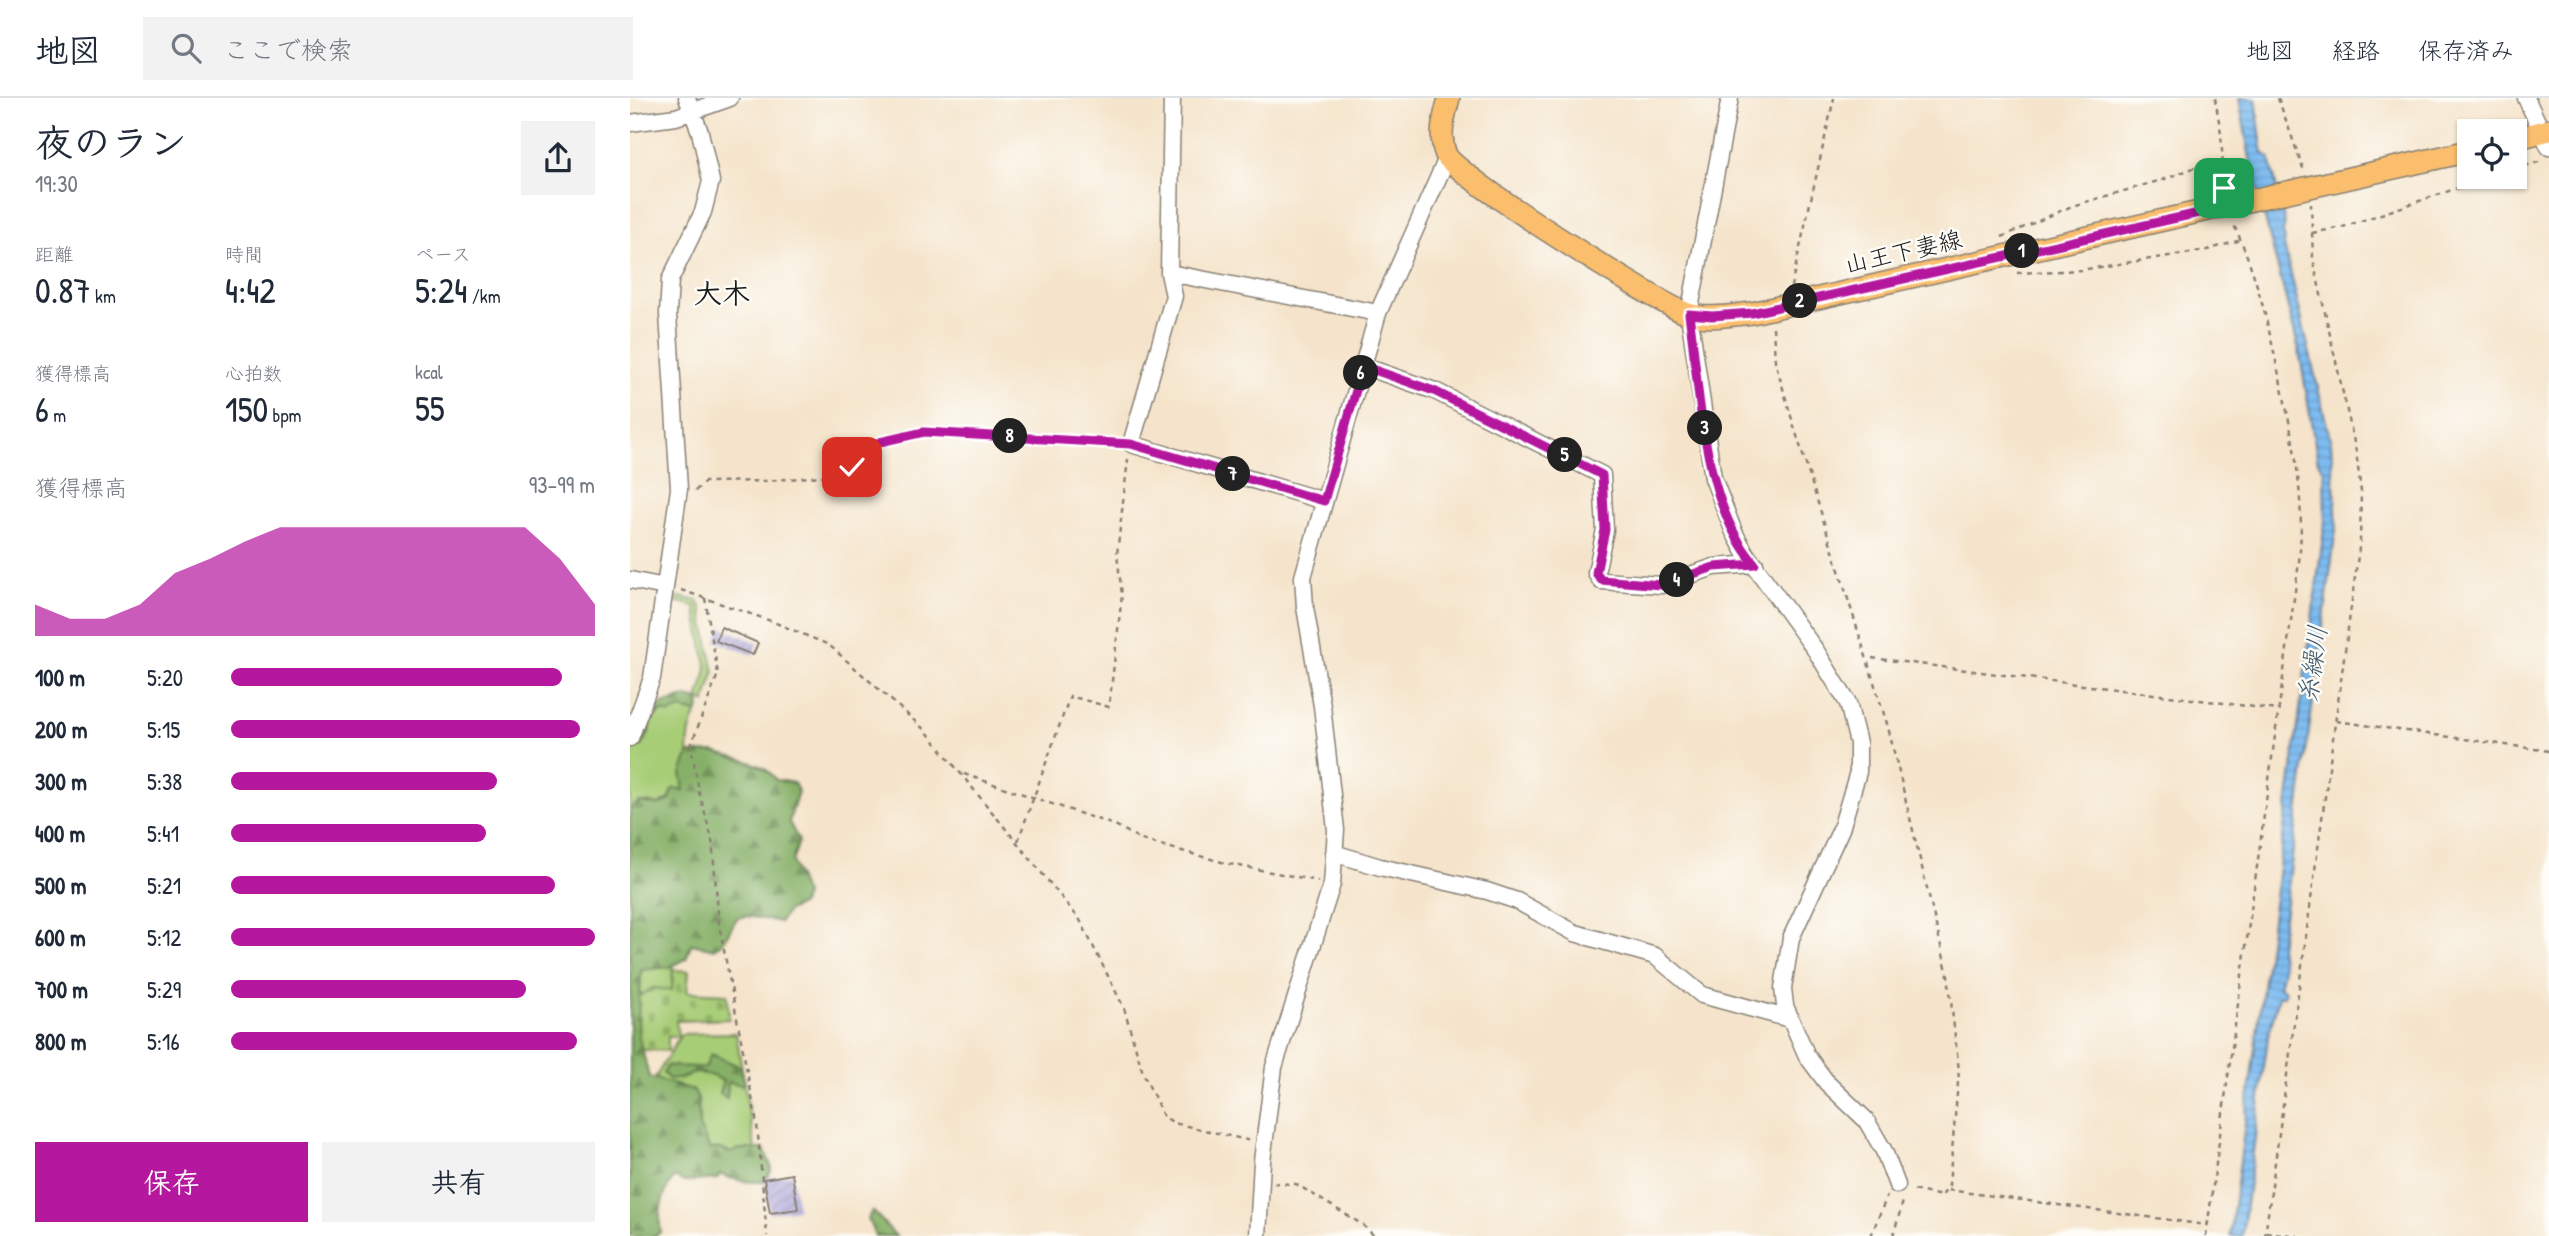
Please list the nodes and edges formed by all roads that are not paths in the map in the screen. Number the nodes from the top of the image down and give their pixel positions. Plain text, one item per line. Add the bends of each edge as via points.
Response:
1 (730, 98) edge
2 (1172, 98) edge
3 (1449, 98) edge
4 (1730, 98) edge
5 (2526, 98) edge
6 (690, 105) edge
7 (630, 122) edge
8 (2547, 136) edge
9 (2527, 138) edge
10 (2457, 153) edge
11 (1447, 158) junction
12 (1169, 273) junction
13 (1378, 313) junction
14 (1689, 314) junction
15 (1363, 366) junction
16 (1324, 501) junction
17 (1755, 564) junction
18 (630, 580) edge
19 (664, 587) junction
20 (630, 738) edge
21 (1334, 853) junction
22 (1790, 1019) junction
23 (1901, 1186) road end
24 (1258, 1236) edge

1 - 6 street
2 - 12 street
3 - 11 main road via 1442,141
4 - 14 street
5 - 8 street
6 - 7 street
6 - 19 street via 711,181 703,212 670,280 679,489
8 - 9 main road
10 - 14 main road, 山王下妻線 via 1785,300 1731,316
11 - 13 street
11 - 14 main road, 山王下妻線 via 1553,233
12 - 13 street
12 - 16 street via 1174,296 1131,444
13 - 15 street
14 - 17 street via 1713,478 1734,532
15 - 16 street
15 - 17 street via 1434,391 1602,475 1605,530 1596,573 1601,580 1661,585 1714,567
16 - 21 street via 1303,577 1336,830
17 - 22 street via 1848,704 1858,743 1858,772 1841,829 1791,938 1783,988
18 - 19 street
19 - 20 street via 652,678
21 - 22 street via 1517,901 1576,933 1655,956 1702,995
21 - 24 street via 1332,884 1274,1067
22 - 23 street via 1807,1056 1827,1083 1866,1120

